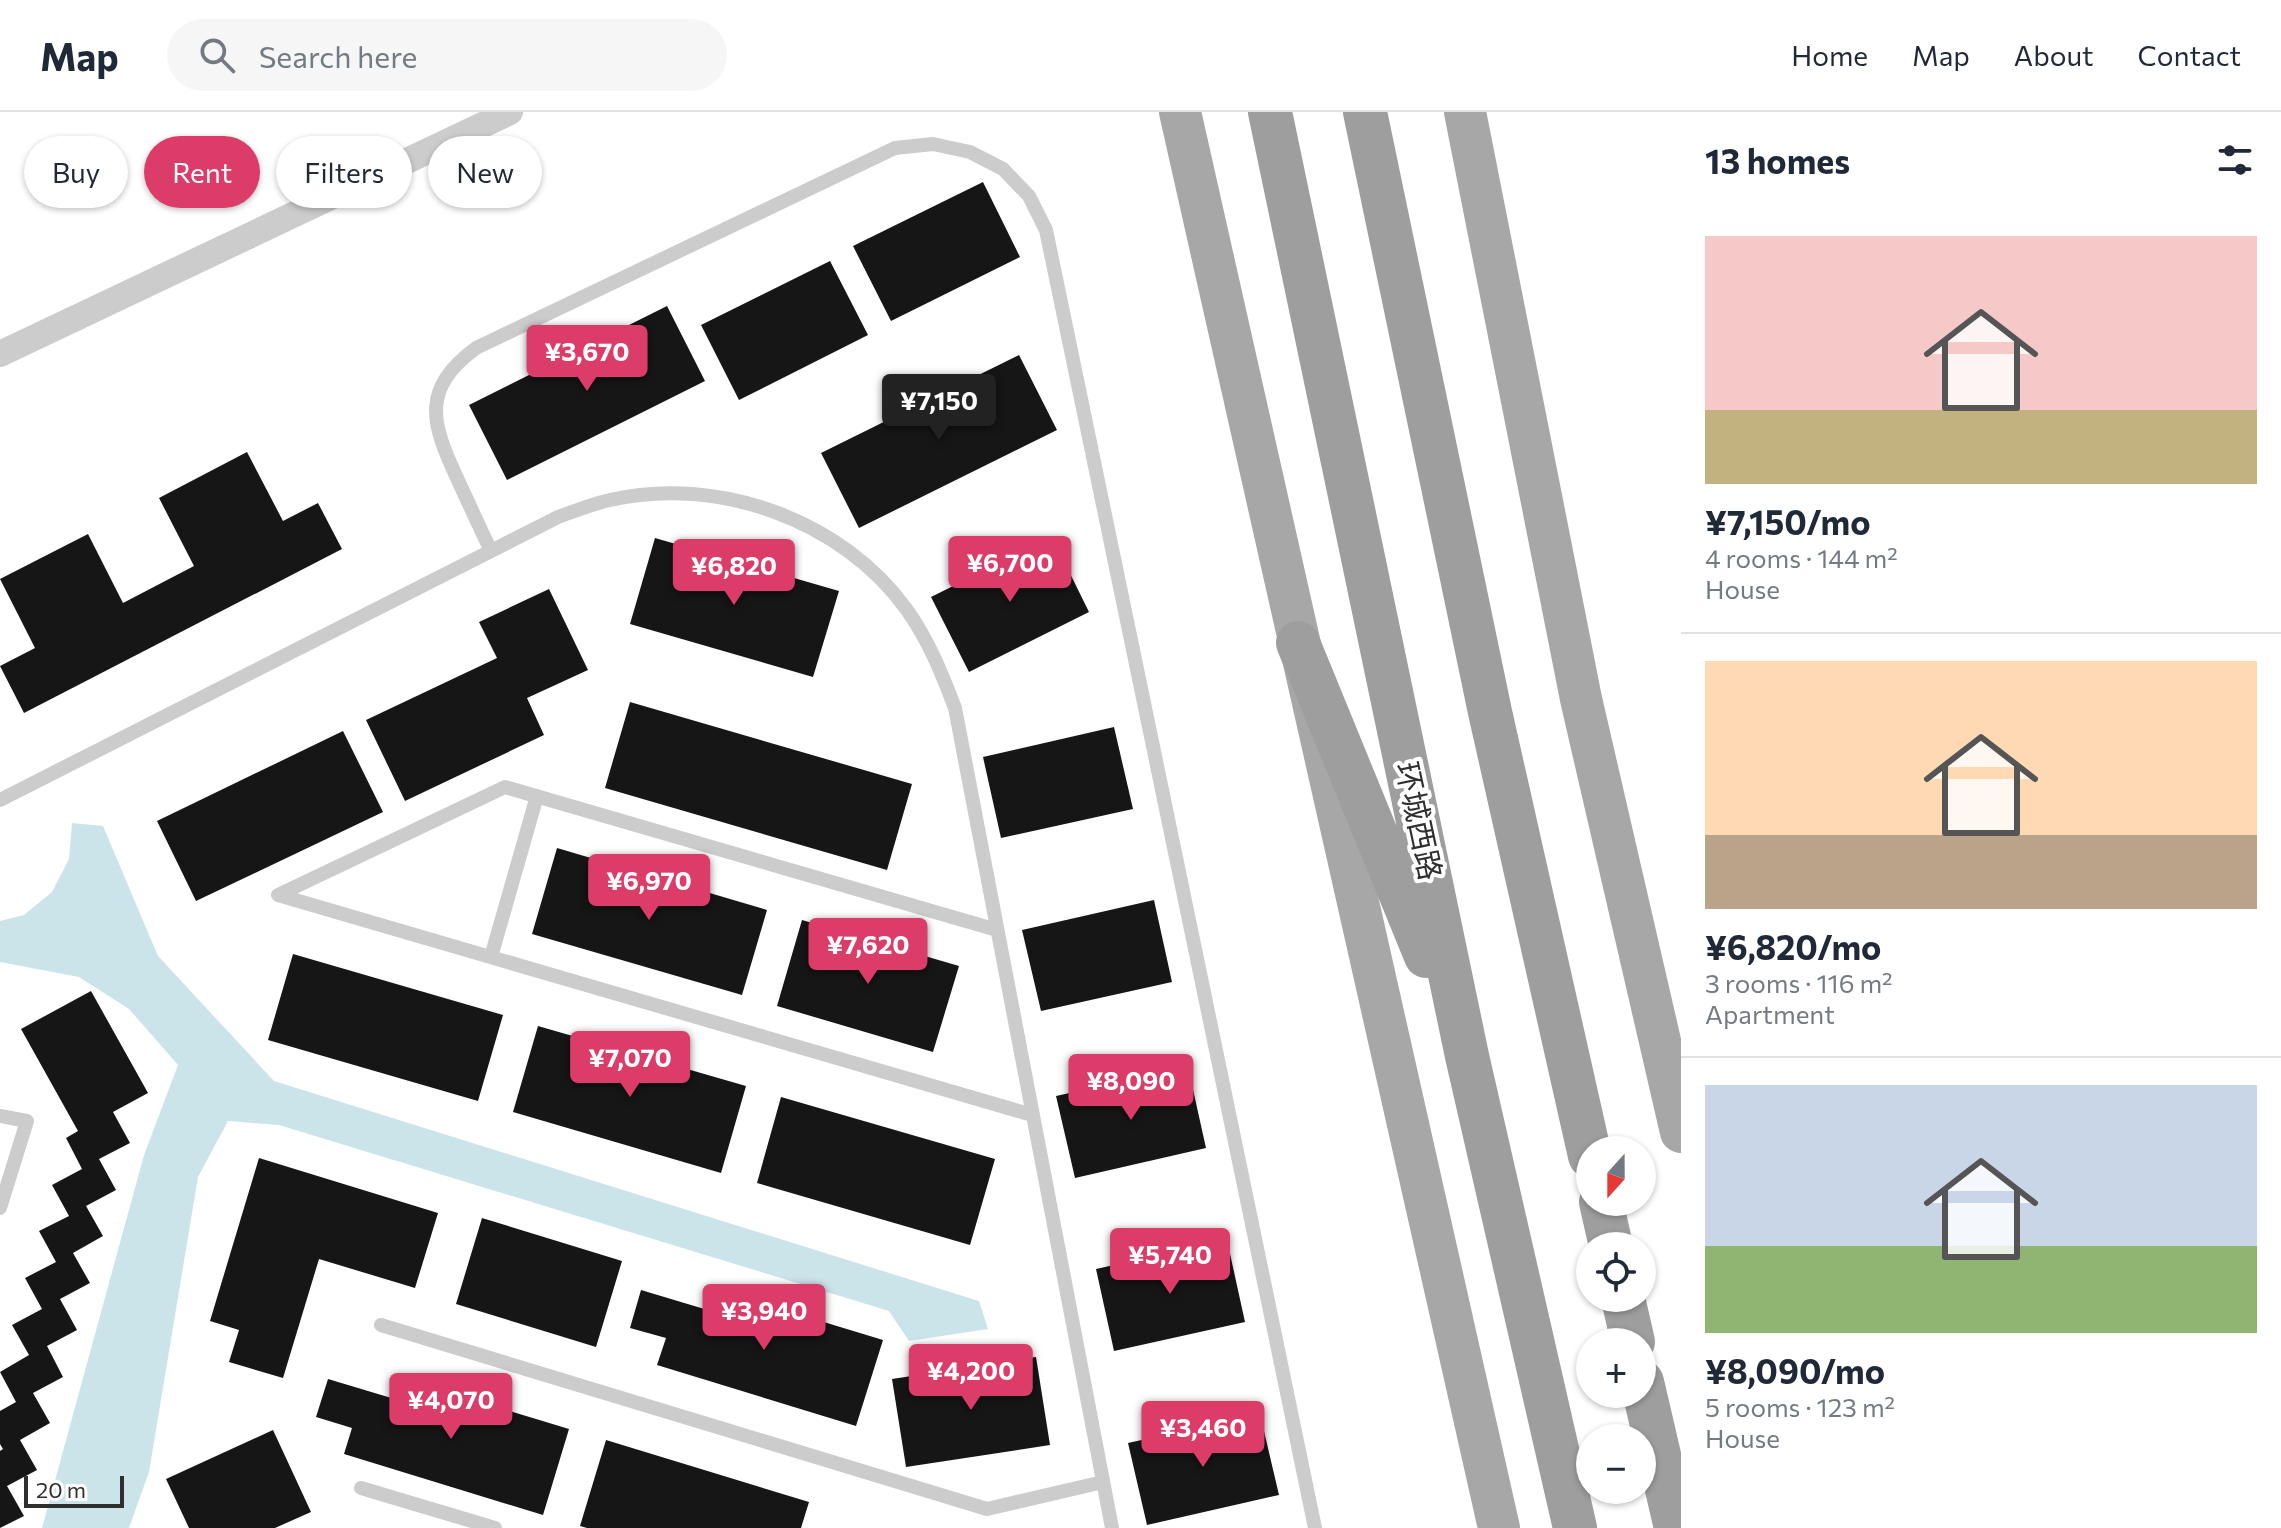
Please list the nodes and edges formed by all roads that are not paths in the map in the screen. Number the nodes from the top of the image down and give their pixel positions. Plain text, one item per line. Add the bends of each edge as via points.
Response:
1 (510, 112) edge
2 (1180, 112) edge
3 (1270, 112) edge
4 (1365, 112) edge
5 (1465, 112) edge
6 (0, 354) edge
7 (491, 551) junction
8 (1298, 643) junction
9 (537, 796) junction
10 (0, 800) edge
11 (997, 930) junction
12 (491, 957) junction
13 (1467, 1056) junction
14 (1032, 1115) junction
15 (0, 1116) edge
16 (1681, 1132) edge
17 (1585, 1136) edge
18 (0, 1208) edge
19 (381, 1325) dead end
20 (1648, 1408) edge
21 (1103, 1482) junction
22 (361, 1488) dead end
23 (495, 1528) edge
24 (1112, 1528) edge
25 (1315, 1528) edge
26 (1499, 1528) edge
27 (1575, 1528) edge
28 (1676, 1528) edge

1 - 6 street
2 - 8 main road
3 - 13 highway, 环城西路
4 - 17 highway via 1490,712
5 - 16 main road via 1581,699
7 - 10 lane
7 - 11 lane via 558,517 610,499 666,493 721,497 775,511 824,535 869,568 906,609 936,656 955,708
7 - 25 lane via 440,441 435,414 440,388 454,365 476,348 895,148 933,144 970,152 1003,169 1029,196 1046,230
8 - 13 highway
8 - 26 main road
9 - 11 lane
9 - 12 lane
9 - 12 lane via 505,787 278,895
11 - 14 lane
12 - 14 lane
13 - 27 highway, 环城西路
14 - 21 lane
15 - 18 lane via 27,1121
19 - 21 lane via 987,1509
20 - 28 highway
21 - 24 lane
22 - 23 lane

